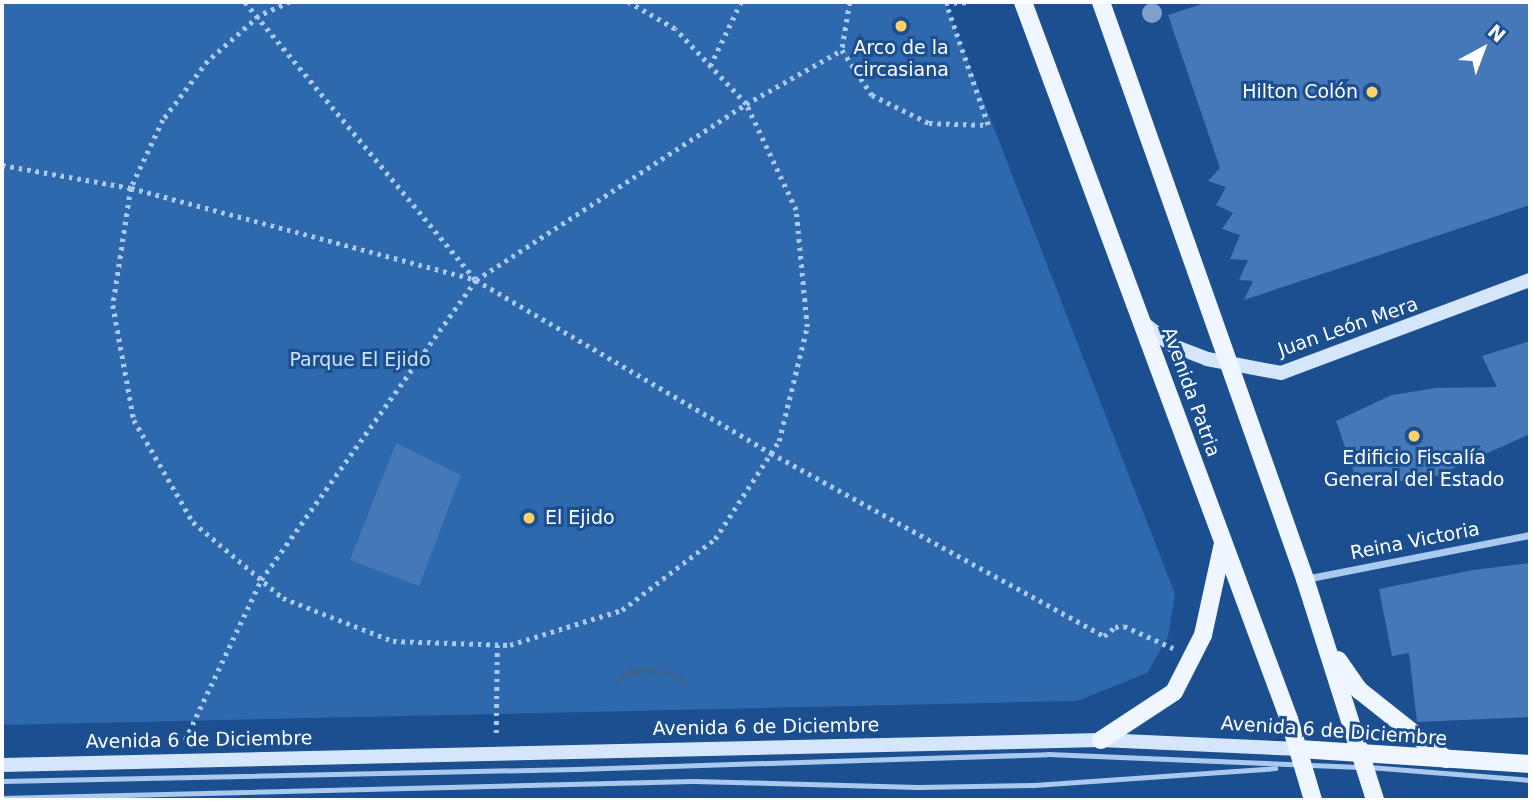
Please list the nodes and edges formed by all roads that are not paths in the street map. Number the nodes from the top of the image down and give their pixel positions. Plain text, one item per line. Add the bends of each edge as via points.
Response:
1 (1023, 2) edge
2 (1101, 2) edge
3 (1530, 280) edge
4 (1142, 322) junction
5 (1230, 364) junction
6 (1530, 535) edge
7 (1223, 543) junction
8 (1305, 579) junction
9 (1328, 646) junction
10 (1101, 740) junction
11 (1301, 758) junction
12 (1364, 760) junction
13 (1446, 760) junction
14 (1530, 764) edge
15 (2, 765) edge
16 (1530, 780) edge
17 (2, 781) edge
18 (2, 798) edge
19 (1313, 800) edge
20 (1375, 800) edge

1 - 4 main road, Avenida Patria
2 - 5 main road
3 - 5 main road, Juan León Mera via 1281,373
4 - 5 main road, Juan León Mera via 1171,345
4 - 7 main road, Avenida Patria
5 - 8 main road
6 - 8 street, Reina Victoria
7 - 10 main road via 1203,635 1174,692
7 - 11 main road, Avenida Patria
8 - 9 main road
9 - 12 main road
9 - 13 main road via 1359,690
10 - 11 main road, Avenida 6 de Diciembre
10 - 15 main road, Avenida 6 de Diciembre
11 - 12 main road, Avenida 6 de Diciembre
11 - 17 lane via 1048,754
11 - 18 lane via 1034,785 693,781
11 - 19 main road, Avenida Patria
12 - 13 main road, Avenida 6 de Diciembre
12 - 16 lane
12 - 20 main road
13 - 14 main road, Avenida 6 de Diciembre

